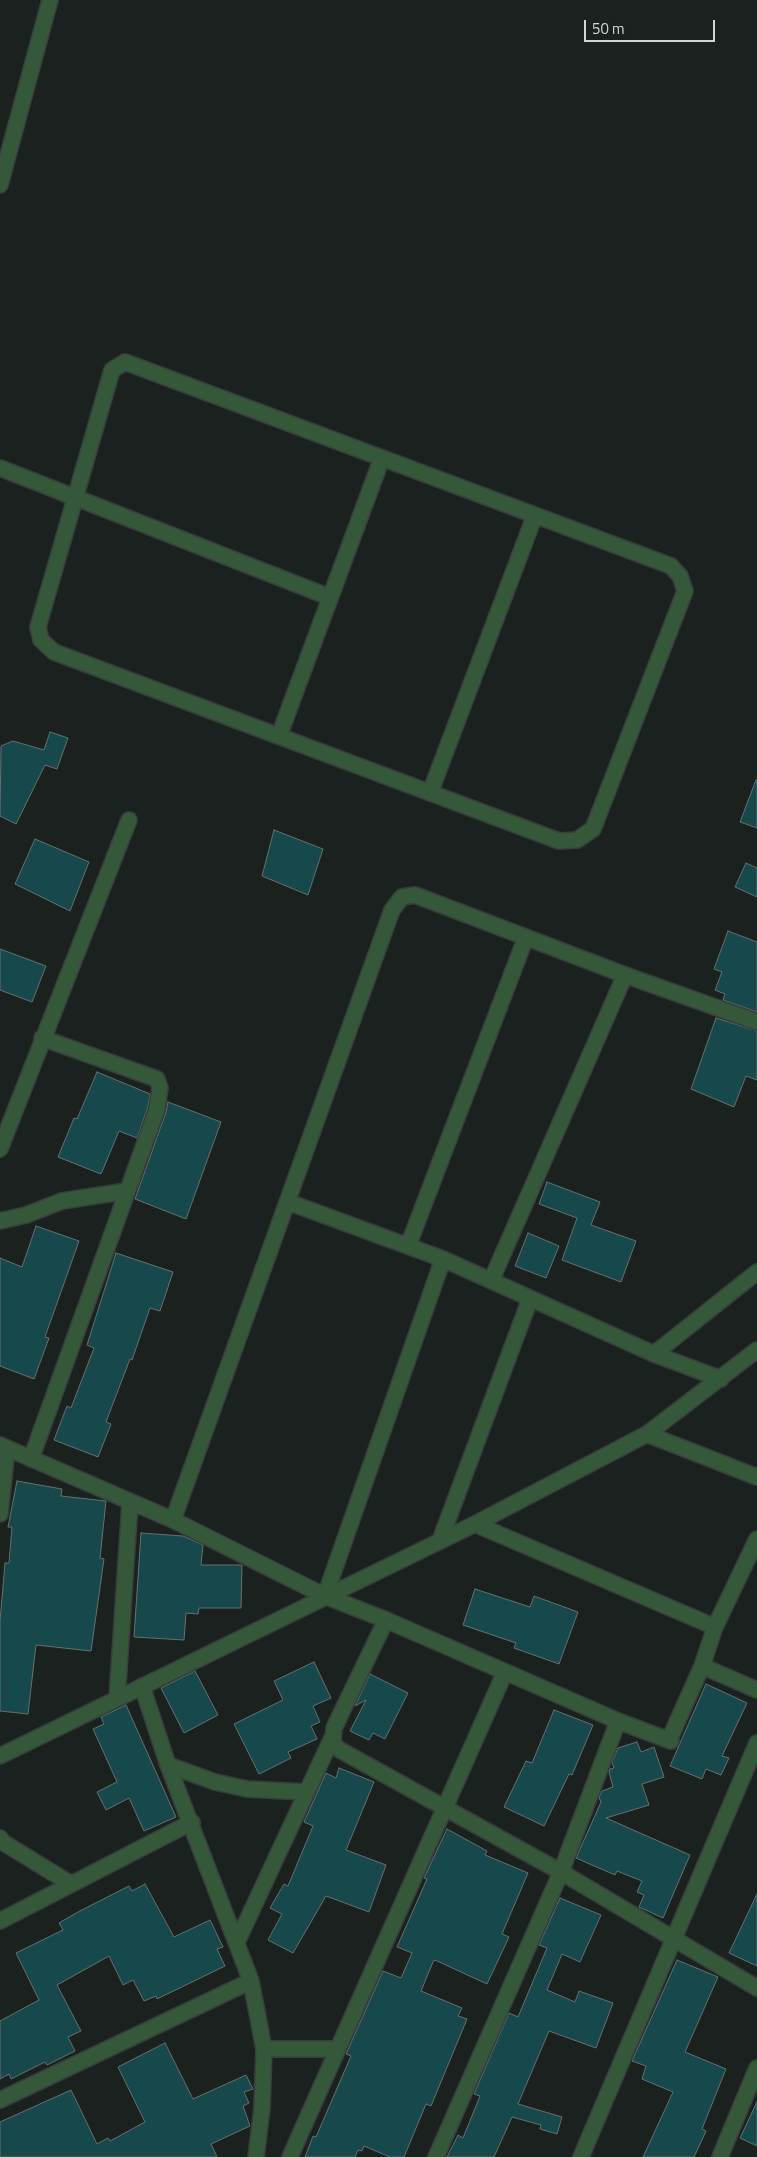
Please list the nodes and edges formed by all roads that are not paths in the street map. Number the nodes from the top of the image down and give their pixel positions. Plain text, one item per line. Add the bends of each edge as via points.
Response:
1 (50, 0) edge
2 (6, 136) edge
3 (0, 185) edge
4 (382, 458) junction
5 (0, 468) edge
6 (76, 497) junction
7 (535, 515) junction
8 (329, 597) junction
9 (279, 736) junction
10 (430, 793) junction
11 (129, 820) dead end
12 (526, 937) junction
13 (625, 975) junction
14 (757, 1022) edge
15 (42, 1038) junction
16 (0, 1149) edge
17 (128, 1191) junction
18 (288, 1202) junction
19 (0, 1221) edge
20 (408, 1246) junction
21 (444, 1259) junction
22 (757, 1272) edge
23 (491, 1281) junction
24 (530, 1299) junction
25 (757, 1350) edge
26 (654, 1354) junction
27 (721, 1379) junction
28 (648, 1434) junction
29 (4, 1447) edge
30 (31, 1459) junction
31 (757, 1477) edge
32 (130, 1502) junction
33 (0, 1514) edge
34 (173, 1520) junction
35 (475, 1524) junction
36 (442, 1538) junction
37 (757, 1540) edge
38 (324, 1596) junction
39 (386, 1620) junction
40 (716, 1627) junction
41 (702, 1666) junction
42 (506, 1672) junction
43 (142, 1686) junction
44 (757, 1690) edge
45 (117, 1698) junction
46 (618, 1721) junction
47 (332, 1738) junction
48 (757, 1743) edge
49 (0, 1756) edge
50 (168, 1765) junction
51 (306, 1792) junction
52 (444, 1807) junction
53 (192, 1822) junction
54 (0, 1838) edge
55 (561, 1872) junction
56 (71, 1884) junction
57 (0, 1921) edge
58 (674, 1940) junction
59 (237, 1942) junction
60 (251, 1981) junction
61 (757, 1988) edge
62 (264, 2049) junction
63 (338, 2049) junction
64 (757, 2068) edge
65 (0, 2100) edge
66 (253, 2155) edge
67 (290, 2157) edge
68 (436, 2157) edge
69 (581, 2157) edge
70 (720, 2157) edge

1 - 2 street
2 - 3 street
4 - 6 street via 125,362 112,370
4 - 7 street
4 - 8 street
5 - 6 street
6 - 8 street
6 - 9 street via 38,627 41,640 54,652
7 - 10 street
7 - 10 street via 671,566 680,576 685,591 593,829 578,840 559,841
8 - 9 street
9 - 10 street
11 - 15 street
12 - 13 street
12 - 18 street via 415,895 402,897 392,910
12 - 20 street
13 - 14 street
13 - 23 street
15 - 16 street
15 - 17 street via 156,1079 160,1088 157,1109
17 - 19 street via 62,1201
17 - 30 street
18 - 20 street
18 - 34 street
20 - 21 street
21 - 23 street
21 - 38 street
22 - 26 street
23 - 24 street
24 - 26 street
24 - 36 street
25 - 27 street
26 - 27 street
27 - 28 street
28 - 31 street
28 - 35 street
29 - 30 street
29 - 33 street
30 - 32 street
32 - 34 street
32 - 45 street
34 - 38 street
35 - 36 street
35 - 40 street
36 - 38 street
37 - 40 street
38 - 39 street
38 - 43 street
39 - 42 street
39 - 47 street
40 - 41 street
41 - 44 street
41 - 46 street via 670,1741
42 - 46 street
42 - 52 street
43 - 45 street
43 - 50 street
45 - 49 street
46 - 55 street
47 - 51 street
47 - 52 street via 340,1750
48 - 58 street
50 - 51 street via 215,1782 247,1789
50 - 53 street
51 - 59 street
52 - 55 street
52 - 63 street
53 - 56 street
53 - 59 street
54 - 56 street
55 - 58 street
55 - 68 street
56 - 57 street
58 - 61 street
58 - 69 street
59 - 60 street
60 - 62 street
60 - 65 street
62 - 63 street
62 - 66 street via 262,2108
63 - 67 street
64 - 70 street

